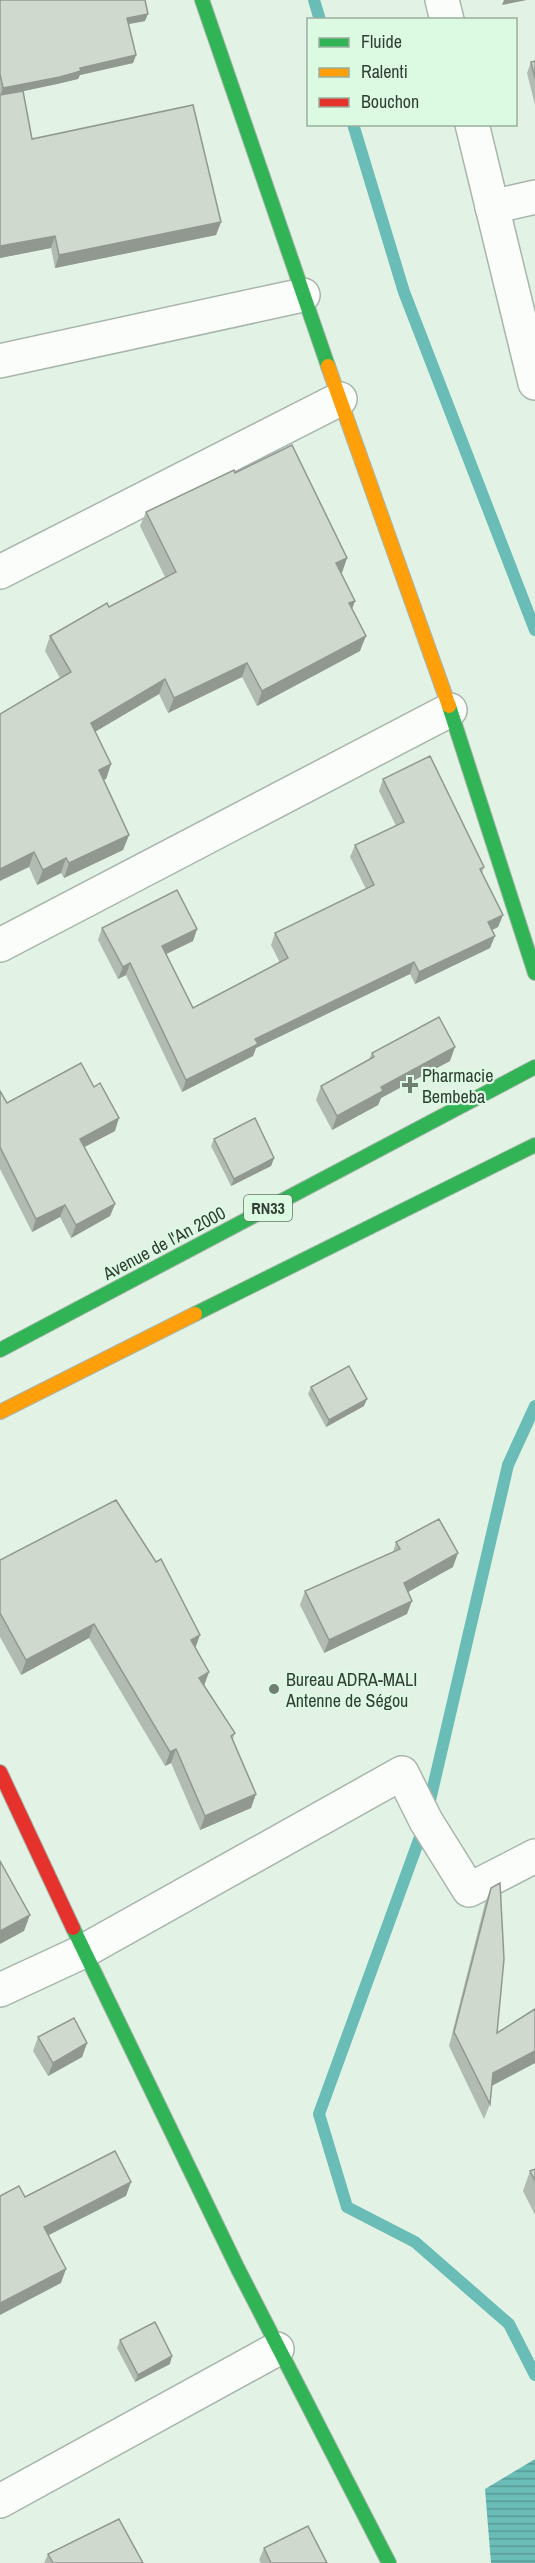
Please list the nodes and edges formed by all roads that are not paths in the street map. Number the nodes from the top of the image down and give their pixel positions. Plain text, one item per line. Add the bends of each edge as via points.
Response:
1 (202, 0) edge
2 (442, 0) edge
3 (446, 18) edge
4 (472, 126) edge
5 (535, 197) edge
6 (492, 207) junction
7 (303, 295) junction
8 (0, 361) edge
9 (535, 383) edge
10 (340, 399) junction
11 (0, 572) edge
12 (450, 710) junction
13 (0, 945) edge
14 (535, 973) edge
15 (535, 1067) edge
16 (535, 1145) edge
17 (0, 1350) edge
18 (0, 1412) edge
19 (0, 1772) edge
20 (535, 1856) edge
21 (82, 1952) junction
22 (0, 1989) edge
23 (277, 2349) junction
24 (0, 2501) edge
25 (389, 2563) edge

1 - 7 street
2 - 3 street
4 - 6 street
5 - 6 street
6 - 9 street
7 - 8 street
7 - 10 street
10 - 11 street
10 - 12 street
12 - 13 street
12 - 14 street
15 - 17 street, Avenue de l'An 2000 / RN33
16 - 18 street
19 - 21 street
20 - 21 street via 469,1890 426,1821 402,1773
21 - 22 street
21 - 23 street
23 - 24 street
23 - 25 street

